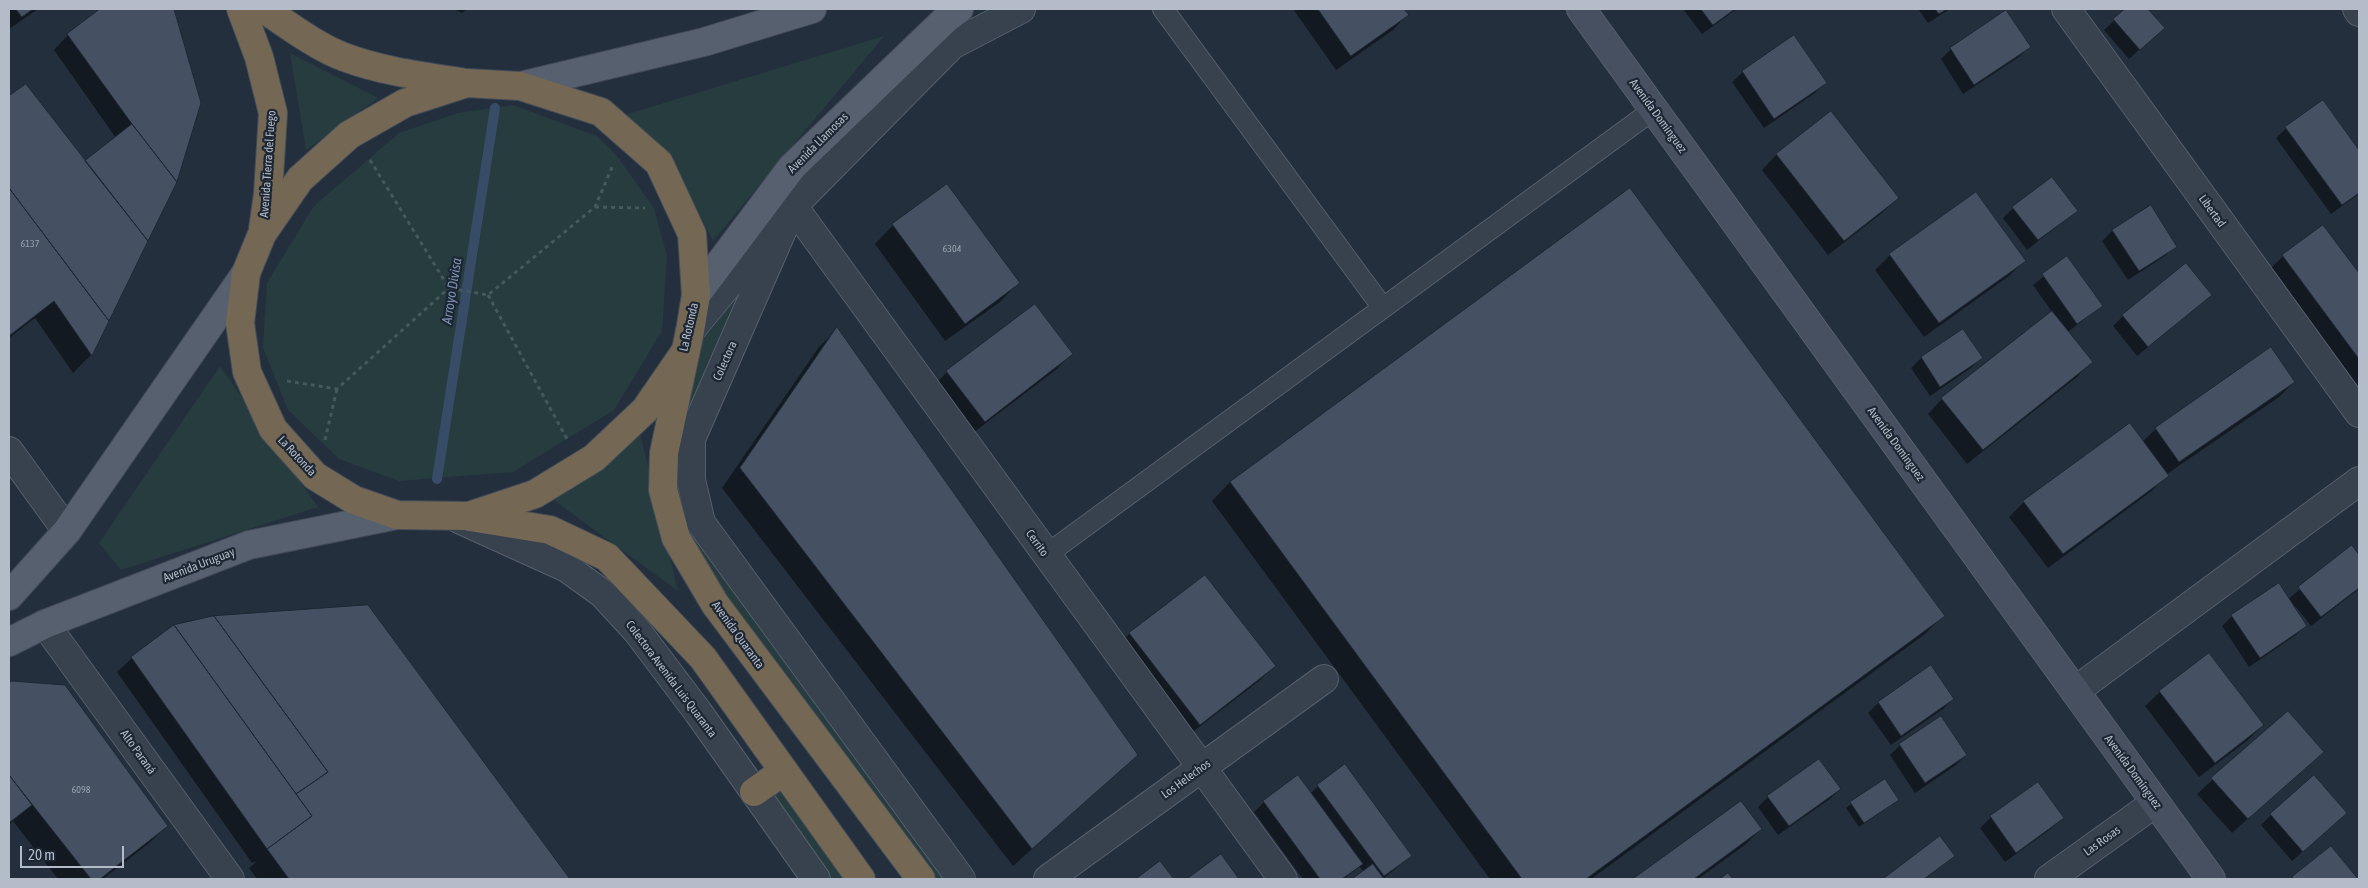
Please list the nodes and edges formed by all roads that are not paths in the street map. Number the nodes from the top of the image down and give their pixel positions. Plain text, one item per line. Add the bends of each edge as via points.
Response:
1 (241, 9) edge
2 (264, 9) edge
3 (812, 9) edge
4 (959, 9) edge
5 (1021, 9) edge
6 (1162, 9) edge
7 (1581, 9) edge
8 (2066, 9) edge
9 (2357, 9) edge
10 (2359, 12) edge
11 (467, 84) junction
12 (520, 86) junction
13 (1653, 110) junction
14 (793, 206) junction
15 (262, 234) junction
16 (246, 274) junction
17 (696, 295) junction
18 (1383, 308) junction
19 (688, 341) junction
20 (2359, 413) edge
21 (9, 451) edge
22 (2359, 481) edge
23 (397, 515) junction
24 (462, 517) junction
25 (68, 531) junction
26 (1046, 555) junction
27 (9, 596) edge
28 (46, 624) junction
29 (9, 642) edge
30 (1324, 679) dead end
31 (2075, 691) junction
32 (1202, 768) junction
33 (784, 770) junction
34 (754, 792) junction
35 (2155, 803) junction
36 (230, 879) edge
37 (816, 879) edge
38 (861, 879) edge
39 (921, 879) edge
40 (961, 879) edge
41 (1048, 879) edge
42 (1283, 879) edge
43 (2049, 879) edge
44 (2211, 879) edge

1 - 15 highway, Avenida Tierra del Fuego via 259,57 273,113
2 - 11 highway via 342,56 401,73
3 - 12 main road via 704,42
4 - 17 main road, Avenida Llamosas via 792,167
5 - 14 street, Colectora via 952,45
6 - 18 lane
7 - 13 main road, Avenida Domínguez
8 - 20 street, Libertad
9 - 10 street
11 - 12 highway, La Rotonda
11 - 15 highway, La Rotonda via 405,103 349,135 300,179
12 - 17 highway, La Rotonda via 601,112 659,163 692,234
13 - 18 lane
13 - 31 main road, Avenida Domínguez
14 - 19 street, Colectora
14 - 26 street, Cerrito
14 - 40 street, Colectora via 691,439 690,480 701,523
15 - 16 highway, La Rotonda
16 - 23 highway, La Rotonda via 240,322 247,372 273,429 315,476 354,500
16 - 25 main road
17 - 19 highway, La Rotonda
18 - 26 lane
19 - 24 highway, La Rotonda via 646,410 594,458 535,494
19 - 39 highway, Avenida Quaranta via 664,453 663,490 676,538 715,604
21 - 25 street
22 - 31 street
23 - 24 highway, La Rotonda
23 - 28 main road, Avenida Uruguay via 249,545
24 - 33 highway via 550,530 607,557 703,658
24 - 34 street, Colectora Avenida Luis Quaranta via 567,568 603,594 637,631
25 - 27 main road
26 - 32 street, Cerrito
28 - 29 main road, Avenida Uruguay
28 - 36 street, Alto Paraná
30 - 32 street, Los Helechos
31 - 35 main road, Avenida Domínguez
32 - 41 street, Los Helechos
32 - 42 street, Cerrito
33 - 34 highway
33 - 38 highway
34 - 37 street, Colectora Avenida Luis Quaranta
35 - 43 street, Las Rosas
35 - 44 main road, Avenida Domínguez

